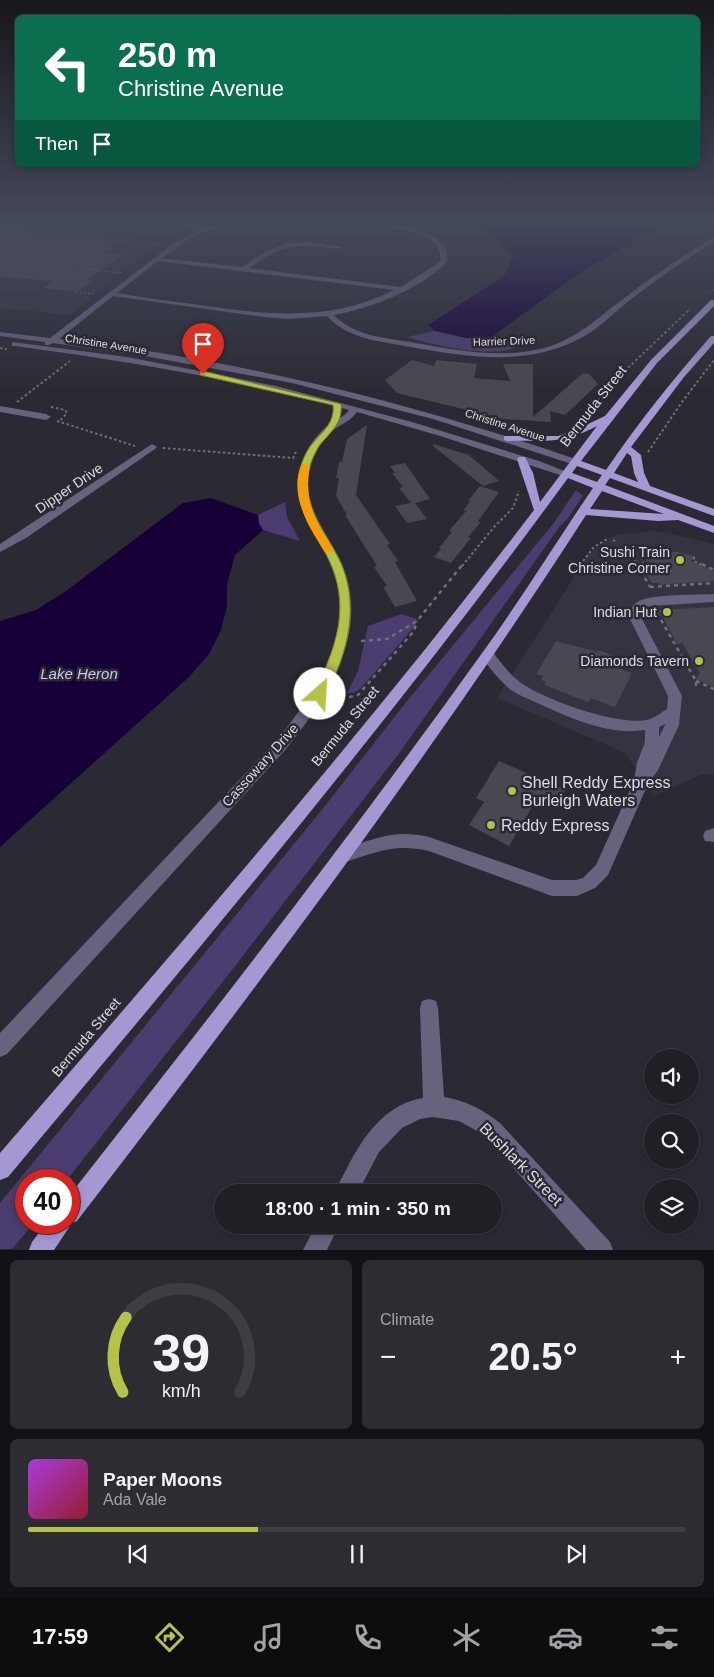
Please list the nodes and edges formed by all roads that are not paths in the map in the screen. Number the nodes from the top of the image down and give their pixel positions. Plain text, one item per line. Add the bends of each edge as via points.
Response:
1 (131, 278) edge
2 (318, 278) edge
3 (420, 278) edge
4 (655, 278) edge
5 (403, 289) junction
6 (110, 294) junction
7 (714, 302) edge
8 (329, 314) junction
9 (0, 334) edge
10 (714, 338) edge
11 (51, 340) junction
12 (0, 343) edge
13 (42, 348) junction
14 (209, 365) junction
15 (240, 381) junction
16 (341, 393) junction
17 (337, 404) junction
18 (354, 408) junction
19 (3, 409) edge
20 (46, 417) road end
21 (608, 417) junction
22 (333, 426) junction
23 (507, 438) junction
24 (152, 447) road end
25 (626, 448) junction
26 (522, 459) junction
27 (575, 462) junction
28 (607, 473) junction
29 (567, 474) junction
30 (599, 485) junction
31 (645, 486) junction
32 (539, 510) junction
33 (582, 511) junction
34 (714, 513) edge
35 (681, 517) junction
36 (714, 530) edge
37 (0, 548) edge
38 (714, 598) edge
39 (488, 655) junction
40 (672, 712) junction
41 (652, 724) junction
42 (642, 780) junction
43 (342, 856) junction
44 (429, 1008) dead end
45 (0, 1048) edge
46 (434, 1106) junction
47 (0, 1169) edge
48 (351, 1184) edge
49 (80, 1199) edge
50 (52, 1234) edge
51 (323, 1234) edge
52 (40, 1250) edge
53 (314, 1250) edge
54 (602, 1250) edge

1 - 6 street
2 - 5 street
3 - 5 street
4 - 8 street, Harrier Drive via 581,336 562,345 536,351 480,354 427,347 346,330
5 - 8 street via 370,305
6 - 8 street via 262,316
6 - 11 street
7 - 21 main road, Bermuda Street via 651,364
9 - 11 street, Christine Avenue
10 - 25 main road via 680,376
11 - 13 street
11 - 14 street, Christine Avenue
12 - 13 street, Christine Avenue
13 - 15 street, Christine Avenue
14 - 15 street via 201,368
14 - 16 street, Christine Avenue
15 - 17 street, Christine Avenue
16 - 18 street
16 - 23 street, Christine Avenue
17 - 18 street, Christine Avenue
17 - 22 street
18 - 22 street, Cassowary Drive via 348,418
18 - 26 street, Christine Avenue
19 - 20 street
21 - 23 main road via 562,438
21 - 27 main road, Bermuda Street
22 - 45 street, Cassowary Drive via 315,446 302,481 310,518 335,562 345,599 339,651 320,694 269,756
23 - 27 street, Christine Avenue
24 - 37 street, Dipper Drive
25 - 28 main road
25 - 31 main road via 636,455
26 - 29 street, Christine Avenue
26 - 32 main road via 530,472 532,497
27 - 28 main road, Christine Avenue
27 - 29 main road, Bermuda Street
28 - 30 main road
28 - 31 main road, Christine Avenue
29 - 30 main road, Christine Avenue
29 - 32 main road, Bermuda Street
30 - 33 main road
30 - 35 main road, Christine Avenue
31 - 34 main road, Christine Avenue
32 - 47 main road, Bermuda Street via 422,662 277,841
33 - 35 main road
33 - 39 main road
35 - 36 main road, Christine Avenue
38 - 40 street via 650,602 636,610 635,617 674,692 676,701
39 - 41 street via 511,684 540,698 610,724 634,727
39 - 43 main road
40 - 41 street
40 - 42 street via 672,725 654,766
41 - 42 street via 652,742
42 - 43 street via 602,870 589,883 577,888 552,888 415,841 395,840
43 - 49 main road
44 - 46 street
46 - 48 street, Bushlark Street via 406,1113 382,1132
46 - 54 street, Bushlark Street via 448,1107 486,1125
50 - 52 main road
51 - 53 street

